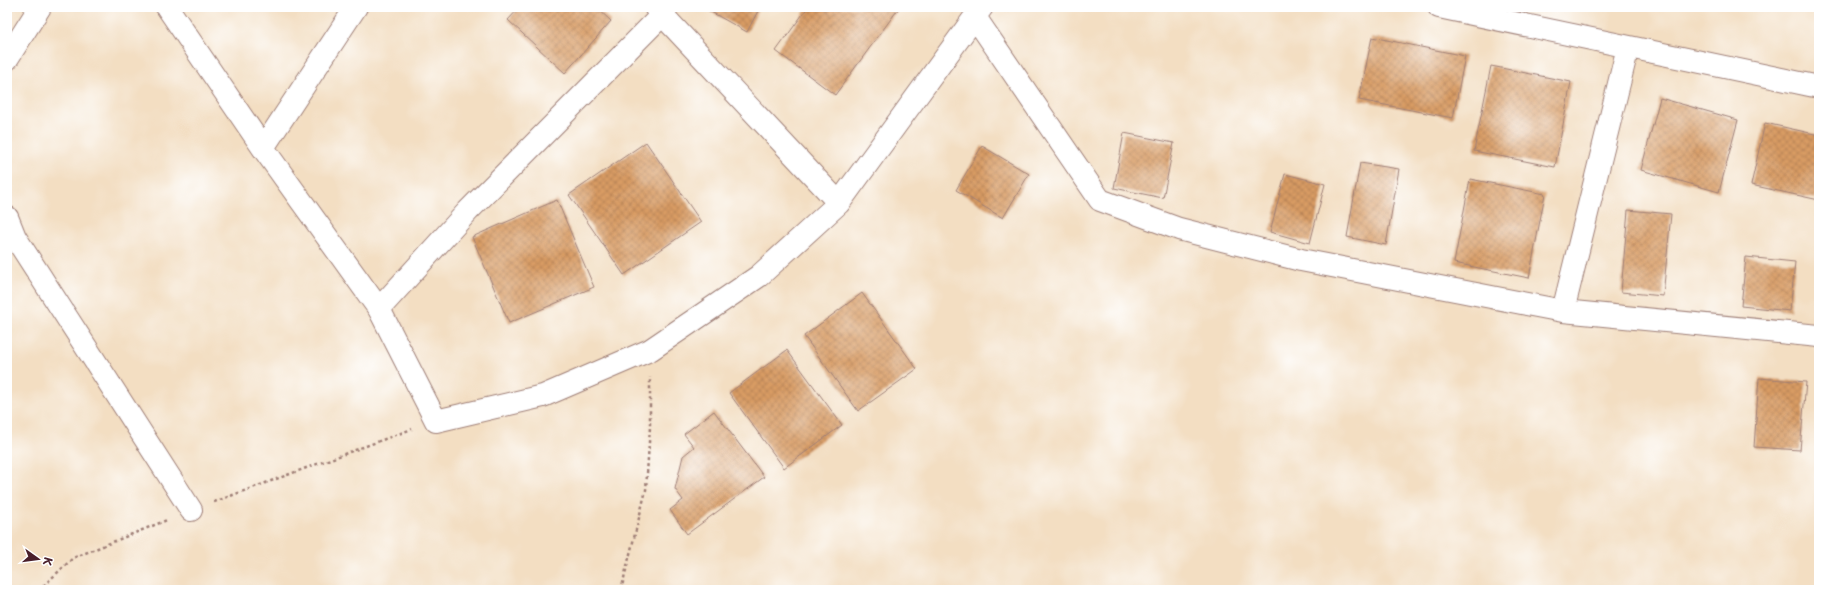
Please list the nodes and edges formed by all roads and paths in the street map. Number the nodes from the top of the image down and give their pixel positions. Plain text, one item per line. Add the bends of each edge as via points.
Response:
1 (40, 7) edge
2 (166, 7) edge
3 (356, 7) edge
4 (1439, 7) edge
5 (662, 9) edge
6 (979, 12) edge
7 (1628, 47) junction
8 (7, 59) edge
9 (1819, 87) edge
10 (263, 148) junction
11 (839, 203) junction
12 (7, 217) edge
13 (379, 309) junction
14 (1563, 311) junction
15 (1819, 336) edge
16 (650, 350) junction
17 (436, 421) junction
18 (191, 510) junction
19 (39, 590) edge
20 (621, 590) edge

1 - 8 street
2 - 10 street
3 - 10 street
4 - 7 street
5 - 11 street
5 - 13 street via 468,211
6 - 11 street
6 - 14 street via 1100,200 1179,228 1301,260
7 - 9 street
7 - 14 street
10 - 13 street
11 - 16 street via 759,276
12 - 18 street via 15,237
13 - 17 street
14 - 15 street
16 - 17 street via 543,396
16 - 20 path via 650,427 646,490
17 - 18 path
18 - 19 path via 73,558

